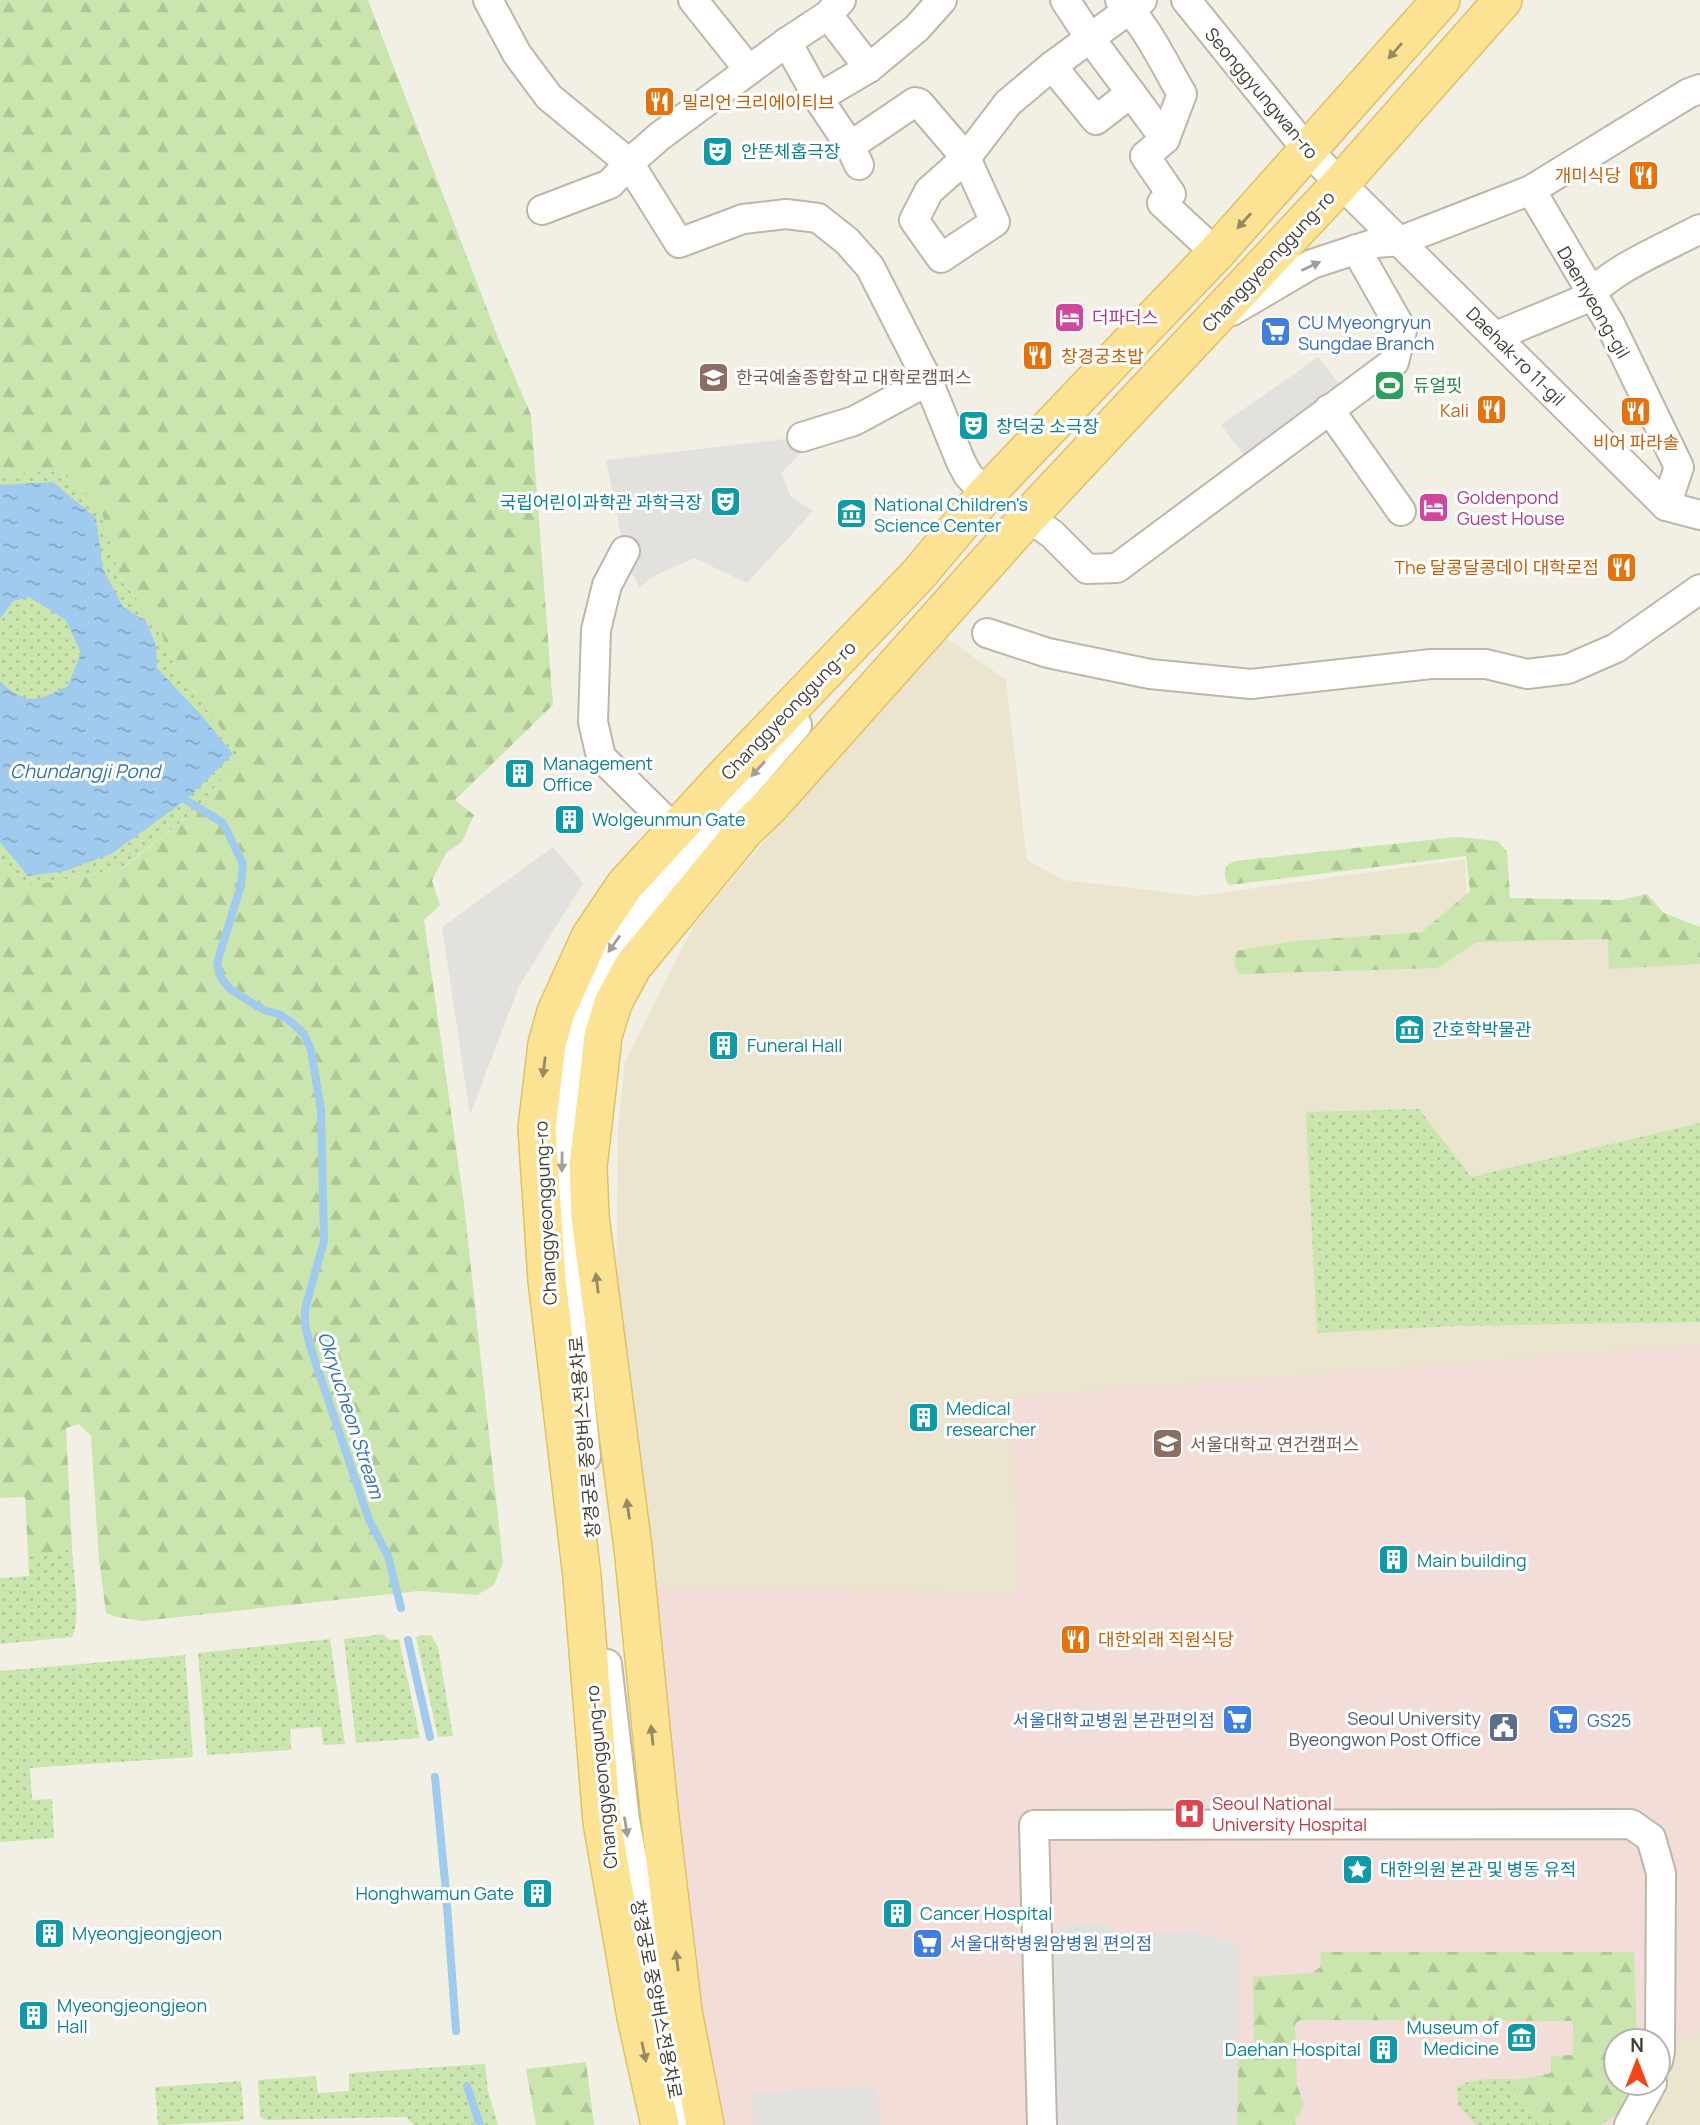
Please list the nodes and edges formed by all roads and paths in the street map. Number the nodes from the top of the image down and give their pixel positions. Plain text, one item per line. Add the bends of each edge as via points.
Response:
1 (488, 0) edge
2 (693, 0) edge
3 (942, 0) edge
4 (1065, 0) edge
5 (1186, 0) edge
6 (1441, 0) edge
7 (1503, 0) edge
8 (1131, 3) edge
9 (834, 8) edge
10 (1090, 38) junction
11 (787, 42) junction
12 (1155, 48) junction
13 (1052, 66) junction
14 (869, 68) junction
15 (749, 70) junction
16 (1125, 84) junction
17 (1700, 89) edge
18 (818, 98) junction
19 (1165, 139) junction
20 (1308, 150) junction
21 (966, 158) junction
22 (629, 163) junction
23 (1340, 183) junction
24 (1531, 190) junction
25 (542, 210) dead end
26 (1700, 229) edge
27 (1400, 241) junction
28 (1356, 249) junction
29 (1216, 253) junction
30 (1592, 292) junction
31 (1209, 324) junction
32 (1496, 336) junction
33 (928, 381) junction
34 (1090, 386) junction
35 (1329, 409) junction
36 (803, 437) dead end
37 (986, 494) junction
38 (1666, 506) junction
39 (1401, 511) dead end
40 (1700, 515) edge
41 (1028, 517) junction
42 (625, 551) dead end
43 (1700, 589) edge
44 (987, 633) dead end
45 (675, 830) junction
46 (1661, 2027) edge
47 (1644, 2097) edge
48 (660, 2125) edge
49 (681, 2125) edge
50 (705, 2125) edge
51 (1042, 2125) edge
52 (1629, 2125) edge

1 - 22 street via 517,54 549,97
2 - 15 street
3 - 14 street
4 - 10 street
5 - 20 street, Seonggyungwan-ro
6 -> 20 main road, Changgyeonggung-ro
7 - 23 main road, Changgyeonggung-ro
8 - 10 street
8 - 12 street
9 - 11 street
9 - 14 street
10 - 13 street
10 - 16 street
11 - 15 street
11 - 18 street
12 - 16 street
12 - 19 street via 1182,94
13 - 16 street via 1096,120
13 - 21 street via 1008,103
14 - 18 street
15 - 22 street
16 - 19 street
17 - 24 street
18 - 21 street via 855,156 919,103
19 - 29 street via 1145,156 1171,194 1162,203
20 - 23 street, Seonggyungwan-ro
20 -> 29 main road, Changgyeonggung-ro
21 - 21 street via 929,191 914,220 942,258 995,222
22 - 25 street via 610,184
22 - 33 street via 679,243 743,219 786,214 818,218 870,267
23 - 27 street, Daehak-ro 11-gil
23 - 31 main road, Changgyeonggung-ro
24 - 27 street
24 - 30 street, Daemyeong-gil
26 - 30 street via 1633,264
27 - 28 street
27 - 32 street, Daehak-ro 11-gil
31 -> 28 street via 1312,264
28 - 35 street via 1402,330 1394,362
29 - 34 main road, Changgyeonggung-ro
30 - 32 street
30 - 38 street, Daemyeong-gil via 1679,467
31 - 41 main road, Changgyeonggung-ro
32 - 38 street, Daehak-ro 11-gil
33 - 36 street via 854,421
33 - 37 street via 961,462
34 - 37 main road, Changgyeonggung-ro
34 -> 49 street, 창경궁로 중앙버스전용차로 via 1089,400 650,895 610,948 574,1026 562,1114 562,1217 597,1578 625,1821
35 - 39 street
35 - 41 street via 1117,568 1087,569
37 - 45 main road, Changgyeonggung-ro via 918,575
38 - 40 street
50 -> 41 main road, Changgyeonggung-ro via 683,2011 633,1548 590,1217 588,1166 603,1036 613,1003 633,966 745,830
42 - 45 street via 607,585 596,631 593,722 601,757
43 - 44 street via 1616,648 1568,669 1527,674 1486,664 1431,664 1251,684 1150,674 1048,653
45 -> 48 main road, Changgyeonggung-ro via 625,885 590,937 568,982 547,1044 537,1128 546,1268 582,1577 603,1822
46 - 51 street via 1661,1873 1651,1838 1631,1824 1034,1825
47 - 52 street

